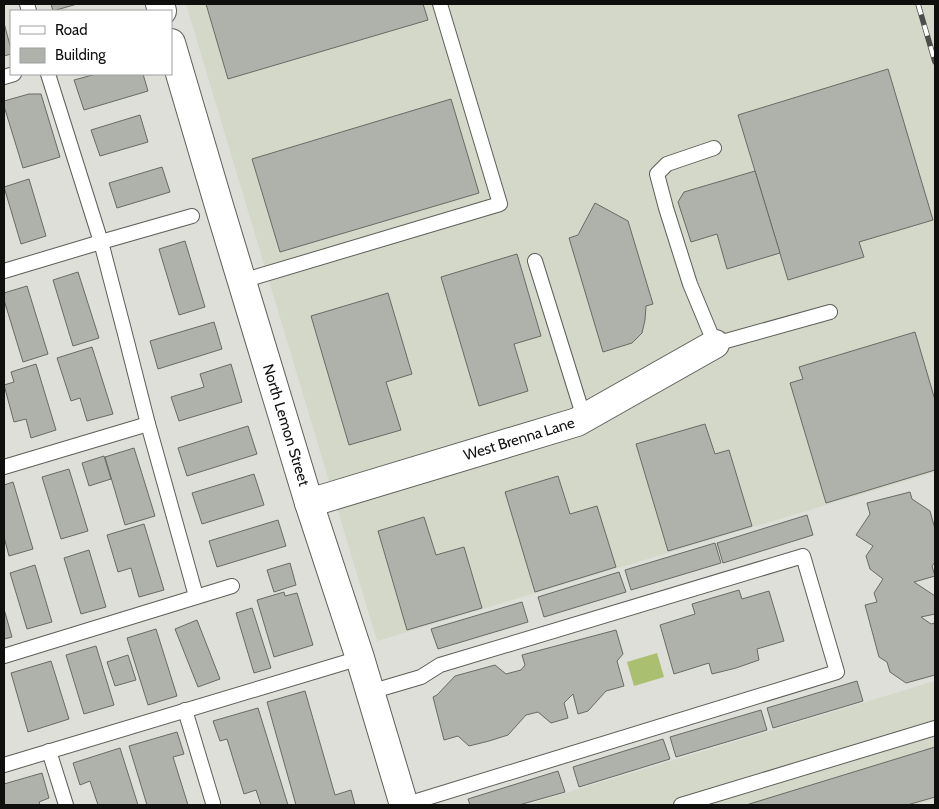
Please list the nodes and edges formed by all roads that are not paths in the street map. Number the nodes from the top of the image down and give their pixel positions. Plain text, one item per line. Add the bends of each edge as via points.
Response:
1 (440, 4) edge
2 (172, 46) edge
3 (48, 75) edge
4 (714, 148) dead end
5 (192, 216) dead end
6 (101, 242) junction
7 (535, 261) dead end
8 (4, 271) edge
9 (242, 281) junction
10 (830, 312) dead end
11 (715, 344) junction
12 (584, 418) junction
13 (148, 424) junction
14 (4, 467) edge
15 (310, 503) junction
16 (232, 586) dead end
17 (196, 596) junction
18 (4, 656) edge
19 (360, 658) junction
20 (370, 692) junction
21 (184, 710) junction
22 (935, 728) edge
23 (49, 751) junction
24 (4, 765) edge
25 (214, 802) dead end
26 (66, 805) edge
27 (404, 805) edge
28 (681, 805) edge

1 - 9 lane via 500,204
2 - 9 street, North Lemon Street
3 - 6 lane
4 - 11 lane via 667,164 657,174 690,284
5 - 6 lane
6 - 8 lane
6 - 13 lane
7 - 12 lane
9 - 15 street, North Lemon Street
10 - 11 lane
11 - 12 street, West Brenna Lane
12 - 15 street, West Brenna Lane
13 - 14 lane
13 - 17 lane
15 - 19 street, North Lemon Street
16 - 17 lane
17 - 18 lane
19 - 20 street, North Lemon Street
19 - 21 lane
20 - 27 street, North Lemon Street
20 - 27 lane via 421,677 440,665 803,556 830,645 838,672
21 - 23 lane
21 - 25 lane
22 - 28 lane
23 - 24 lane
23 - 26 lane

